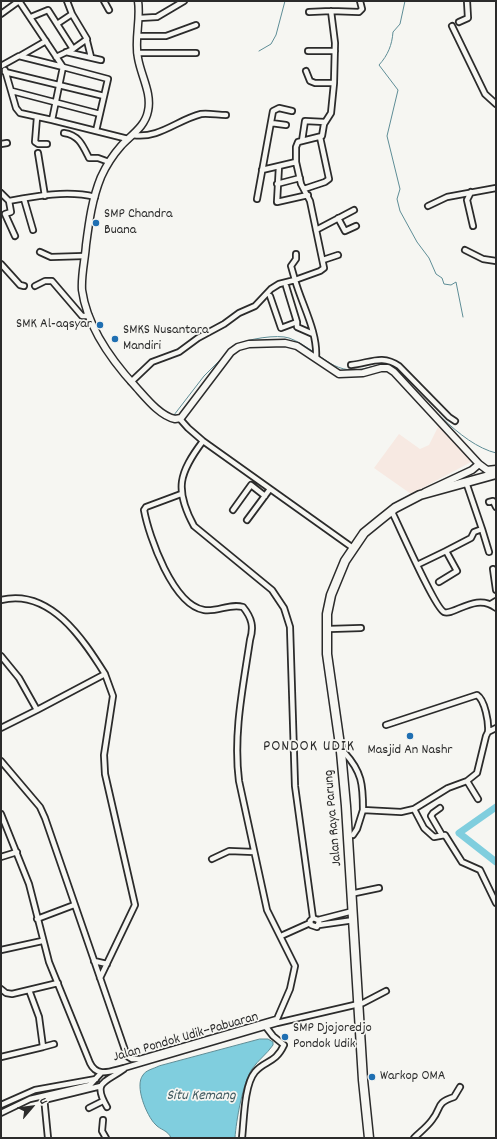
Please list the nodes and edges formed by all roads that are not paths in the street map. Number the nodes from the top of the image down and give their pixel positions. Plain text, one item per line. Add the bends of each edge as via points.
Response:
1 (20, 1) edge
2 (67, 1) edge
3 (104, 1) edge
4 (138, 1) edge
5 (184, 1) edge
6 (360, 1) edge
7 (466, 1) edge
8 (12, 3) edge
9 (109, 10) dead end
10 (332, 11) junction
11 (309, 12) dead end
12 (1, 14) edge
13 (72, 14) junction
14 (31, 17) junction
15 (140, 18) junction
16 (459, 22) dead end
17 (57, 24) junction
18 (196, 25) dead end
19 (452, 26) dead end
20 (138, 36) junction
21 (46, 41) junction
22 (87, 41) junction
23 (74, 49) junction
24 (308, 51) dead end
25 (335, 51) junction
26 (66, 52) junction
27 (137, 53) junction
28 (196, 53) dead end
29 (20, 56) junction
30 (56, 57) junction
31 (91, 57) junction
32 (101, 60) dead end
33 (1, 66) edge
34 (63, 67) junction
35 (306, 71) dead end
36 (5, 72) junction
37 (334, 83) junction
38 (60, 85) junction
39 (12, 91) junction
40 (104, 96) junction
41 (56, 103) junction
42 (496, 104) edge
43 (292, 111) dead end
44 (100, 114) junction
45 (226, 115) dead end
46 (38, 117) junction
47 (52, 120) junction
48 (325, 122) junction
49 (271, 123) junction
50 (286, 126) dead end
51 (96, 131) junction
52 (64, 133) dead end
53 (131, 137) junction
54 (320, 137) junction
55 (302, 141) junction
56 (7, 143) dead end
57 (1, 144) edge
58 (47, 144) dead end
59 (38, 153) dead end
60 (109, 162) junction
61 (296, 162) junction
62 (279, 166) junction
63 (262, 170) junction
64 (300, 178) junction
65 (277, 184) junction
66 (496, 188) edge
67 (304, 189) junction
68 (471, 192) junction
69 (1, 193) edge
70 (308, 195) junction
71 (45, 196) junction
72 (95, 197) junction
73 (24, 199) junction
74 (257, 199) dead end
75 (9, 202) junction
76 (428, 206) dead end
77 (354, 210) dead end
78 (3, 215) edge
79 (338, 218) junction
80 (356, 226) dead end
81 (473, 226) dead end
82 (33, 230) dead end
83 (316, 230) junction
84 (15, 236) dead end
85 (465, 250) dead end
86 (40, 252) dead end
87 (296, 254) dead end
88 (338, 255) dead end
89 (84, 256) junction
90 (323, 260) junction
91 (496, 261) edge
92 (1, 264) edge
93 (295, 280) junction
94 (24, 286) dead end
95 (35, 286) dead end
96 (286, 286) dead end
97 (270, 296) dead end
98 (89, 316) junction
99 (297, 322) junction
100 (313, 334) junction
101 (316, 358) junction
102 (351, 365) dead end
103 (131, 382) junction
104 (439, 408) junction
105 (434, 414) junction
106 (180, 419) junction
107 (455, 421) dead end
108 (203, 441) junction
109 (479, 464) junction
110 (496, 470) edge
111 (496, 474) edge
112 (496, 477) edge
113 (466, 485) junction
114 (270, 489) junction
115 (181, 494) junction
116 (420, 495) junction
117 (265, 496) junction
118 (489, 502) dead end
119 (496, 507) edge
120 (233, 510) dead end
121 (393, 514) junction
122 (247, 520) dead end
123 (482, 529) junction
124 (353, 548) junction
125 (446, 551) junction
126 (489, 552) dead end
127 (417, 565) junction
128 (493, 569) dead end
129 (439, 582) dead end
130 (496, 590) edge
131 (1, 600) edge
132 (496, 601) edge
133 (491, 604) junction
134 (496, 608) edge
135 (361, 628) dead end
136 (329, 629) junction
137 (1, 656) edge
138 (105, 674) junction
139 (37, 710) junction
140 (386, 725) dead end
141 (1, 728) edge
142 (496, 728) edge
143 (488, 732) junction
144 (342, 752) junction
145 (1, 761) edge
146 (467, 781) junction
147 (478, 799) dead end
148 (440, 808) dead end
149 (414, 809) junction
150 (363, 810) junction
151 (1, 814) edge
152 (3, 824) edge
153 (442, 834) junction
154 (353, 835) junction
155 (17, 852) junction
156 (254, 852) junction
157 (1, 857) edge
158 (212, 858) dead end
159 (379, 888) dead end
160 (355, 892) junction
161 (496, 903) edge
162 (74, 905) junction
163 (354, 915) junction
164 (37, 919) junction
165 (314, 920) junction
166 (319, 925) junction
167 (281, 936) junction
168 (42, 941) junction
169 (1, 950) edge
170 (94, 961) junction
171 (107, 964) junction
172 (100, 978) junction
173 (58, 983) junction
174 (1, 989) edge
175 (29, 990) junction
176 (386, 991) dead end
177 (361, 1003) junction
178 (266, 1027) junction
179 (54, 1044) dead end
180 (43, 1047) junction
181 (1, 1057) edge
182 (124, 1068) junction
183 (101, 1073) junction
184 (96, 1079) junction
185 (101, 1086) junction
186 (460, 1087) dead end
187 (44, 1098) junction
188 (103, 1101) junction
189 (1, 1105) edge
190 (107, 1107) dead end
191 (89, 1108) dead end
192 (1, 1113) edge
193 (103, 1120) dead end
194 (48, 1138) edge
195 (106, 1138) edge
196 (242, 1138) edge
197 (370, 1138) edge
198 (373, 1138) edge
199 (414, 1138) edge

1 - 8 street
1 - 14 street
2 - 13 street
3 - 9 street
4 - 15 street
5 - 15 street via 157,17
6 - 10 street via 362,9 358,12
7 - 16 street via 468,18
8 - 12 street
10 - 11 street
10 - 25 street
13 - 17 street
13 - 22 street
14 - 17 street via 48,10
14 - 21 street
15 - 20 street
17 - 23 street
18 - 20 street via 166,36
19 - 42 street via 486,94
20 - 27 street
21 - 29 street
21 - 30 street
22 - 23 street
22 - 31 street
23 - 26 street
24 - 25 street
25 - 37 street
26 - 30 street
26 - 31 street
27 - 28 street
27 - 53 street via 149,102 140,128
29 - 33 street
29 - 34 street
30 - 34 street
31 - 32 street
33 - 36 street
34 - 38 street
34 - 40 street via 108,79
35 - 37 street via 310,81
36 - 38 street
36 - 39 street
37 - 48 street via 331,113
38 - 40 street
38 - 41 street
39 - 41 street
39 - 46 street via 16,108 20,113
40 - 44 street
41 - 44 street
41 - 47 street
43 - 49 street via 277,108 273,111
44 - 51 street
45 - 53 street via 201,114 161,132
46 - 47 street
46 - 58 street via 35,142
47 - 51 street
48 - 54 street
48 - 55 street via 305,121
49 - 50 street
49 - 63 street
51 - 53 street
52 - 60 street via 75,136 84,146 89,158
53 - 60 street
54 - 55 street
54 - 67 street via 328,179
55 - 61 street via 298,142 296,147
56 - 57 street
59 - 71 street
60 - 72 street
61 - 62 street
61 - 64 street
62 - 63 street
62 - 65 street
63 - 74 street
64 - 65 street
64 - 67 street
65 - 70 street via 277,202
66 - 68 street
67 - 70 street
68 - 76 street via 447,197
68 - 81 street via 467,200
69 - 75 street
70 - 83 street
71 - 72 street via 79,194
71 - 73 street
72 - 89 street
73 - 75 street
73 - 82 street
75 - 78 street via 12,212
77 - 79 street
78 - 84 street
79 - 80 street via 346,231
79 - 83 street
83 - 90 street
85 - 91 street
86 - 89 street via 51,257
87 - 93 street via 291,266
88 - 90 street
89 - 98 street via 82,289
90 - 93 street via 322,270
92 - 94 street via 20,285
93 - 100 street
93 - 103 street via 271,289 255,306 198,338 180,352 152,362
95 - 98 street via 52,281 82,316
96 - 99 street
97 - 99 street via 281,328
98 - 103 street via 117,364
99 - 100 street via 297,326
100 - 101 street
101 - 105 street via 339,374 356,374 388,368
101 - 106 street via 297,346 285,343 249,344 238,347 231,352
102 - 104 street via 379,359 391,360
103 - 106 street via 171,418
104 - 105 street
104 - 107 street
105 - 109 street
106 - 108 street
108 - 114 street
108 - 115 street via 187,463
109 - 110 street via 487,470
109 - 116 street via 472,470 436,485
111 - 116 highway, Jalan Raya Parung
112 - 113 highway, Jalan Raya Parung
113 - 121 highway, Jalan Raya Parung via 421,497
113 - 123 street
114 - 117 street
114 - 124 street
115 - 156 street via 144,510 174,586 194,606 213,611 236,605 243,607 252,621 253,630 245,671 236,751 239,781
115 - 165 street via 194,526 272,590 284,608 290,627 294,786
116 - 124 highway, Jalan Raya Parung via 380,520
117 - 120 street via 251,485
117 - 122 street
118 - 119 street via 493,501
121 - 127 street
121 - 136 highway, Jalan Raya Parung via 366,537 347,563 334,596
123 - 125 street
123 - 126 street
124 - 144 highway, Jalan Raya Parung via 338,577 327,614 327,654
125 - 127 street
125 - 129 street via 457,571
127 - 133 street via 443,612 467,604
128 - 130 street
131 - 138 street via 20,598 41,603 51,609 76,634
132 - 133 street
133 - 134 street
135 - 136 street
136 - 144 highway, Jalan Raya Parung
137 - 139 street via 19,678
138 - 139 street
138 - 171 street via 113,696 104,755 105,774 135,905
139 - 141 street
140 - 143 street via 477,696 484,706
142 - 143 street
143 - 146 street via 477,773
144 - 150 street via 355,764 360,776
144 - 154 highway, Jalan Raya Parung
144 - 163 highway, Jalan Raya Parung
145 - 162 street via 40,807
146 - 147 street
146 - 149 street via 448,788
148 - 153 street via 431,816
149 - 150 street via 400,812
149 - 153 street via 424,828 434,837
150 - 154 street
151 - 152 street, Jalan Pondok Udik–Pabuaran
152 - 155 street, Jalan Pondok Udik–Pabuaran
153 - 161 street via 447,836 462,862 481,871
154 - 160 highway, Jalan Raya Parung
155 - 157 street
155 - 164 street, Jalan Pondok Udik–Pabuaran via 29,884
156 - 158 street via 228,851
156 - 167 street via 267,910
159 - 160 street
160 - 177 highway, Jalan Raya Parung
162 - 164 street
162 - 170 street
163 - 165 street
163 - 166 street
163 - 177 highway, Jalan Raya Parung
164 - 168 street, Jalan Pondok Udik–Pabuaran
165 - 166 street
165 - 166 street via 315,927
165 - 167 street
167 - 172 street via 293,960 295,972 277,1019 140,1059 132,1060 127,1056
168 - 169 street
168 - 173 street, Jalan Pondok Udik–Pabuaran
170 - 171 street
170 - 172 street
171 - 172 street
173 - 175 street
173 - 183 street, Jalan Pondok Udik–Pabuaran via 90,1063 96,1072
174 - 175 street via 12,994
175 - 180 street via 39,1017
176 - 177 street, Jalan Pondok Udik–Pabuaran
177 - 178 street, Jalan Pondok Udik–Pabuaran
177 - 197 highway, Jalan Raya Parung via 363,1080
177 - 198 highway, Jalan Raya Parung
178 - 182 street, Jalan Pondok Udik–Pabuaran
178 - 196 street via 284,1045 276,1058 255,1072 246,1099
179 - 180 street
180 - 181 street
182 - 183 street, Jalan Pondok Udik–Pabuaran
182 - 185 street via 104,1081
183 - 184 street
184 - 187 street via 90,1085
184 - 189 street via 35,1090
185 - 187 street
185 - 188 street
186 - 199 street via 454,1097 438,1107 436,1115
187 - 192 street via 30,1099
187 - 194 street
188 - 190 street
188 - 191 street
193 - 195 street via 102,1131

